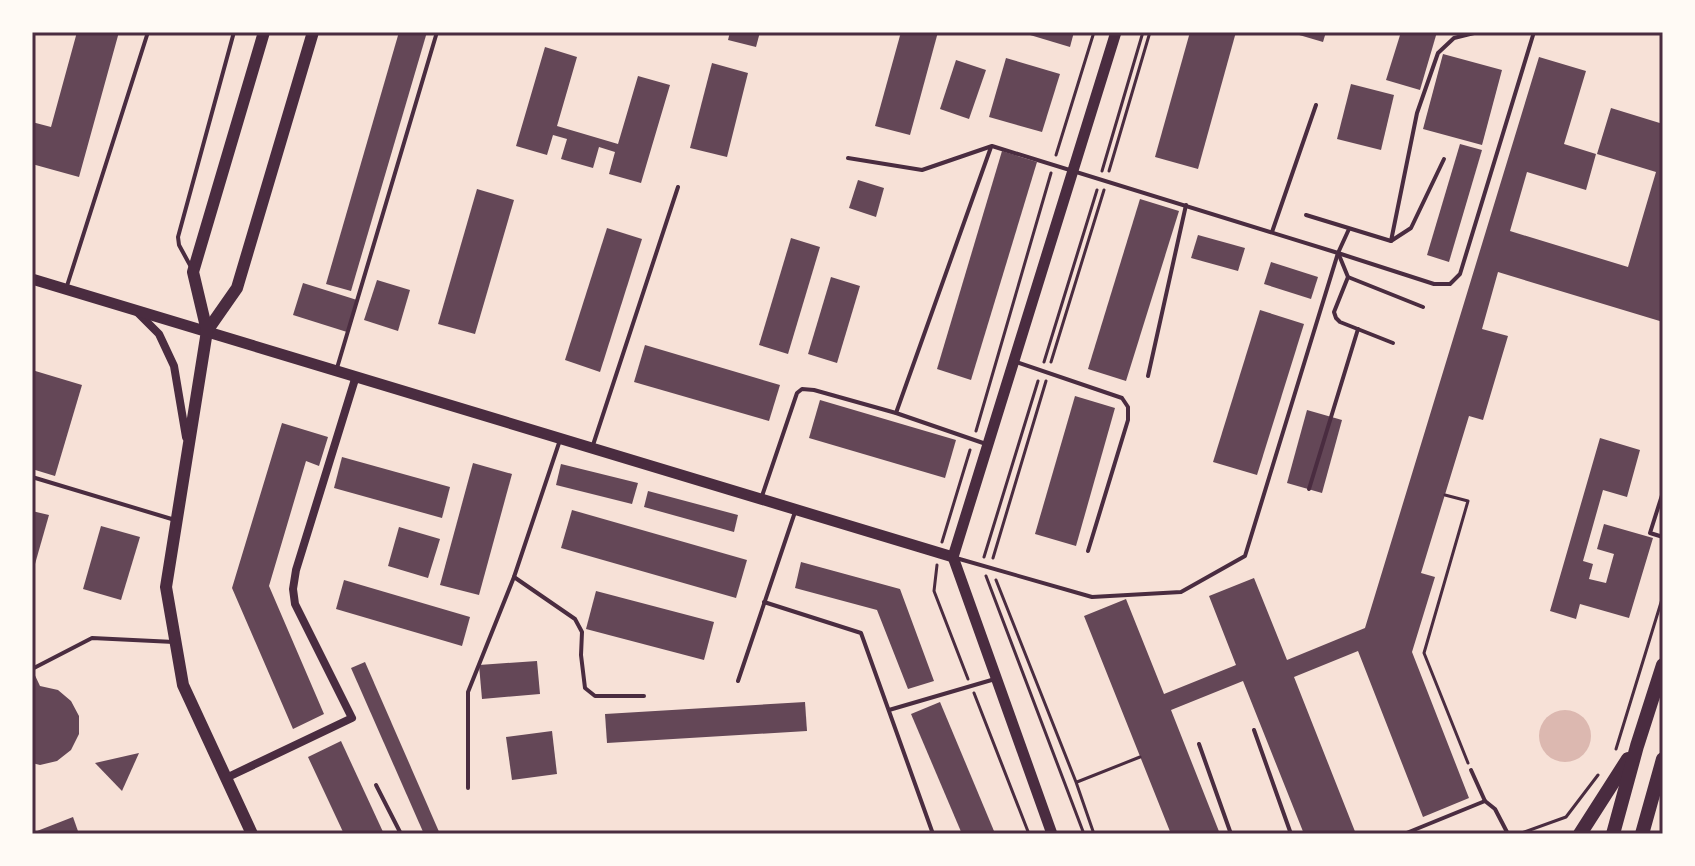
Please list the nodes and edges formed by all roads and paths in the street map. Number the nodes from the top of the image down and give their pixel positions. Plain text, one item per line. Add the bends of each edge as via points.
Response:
1 (148, 32) edge
2 (234, 32) edge
3 (264, 32) edge
4 (313, 32) edge
5 (437, 32) edge
6 (1094, 32) edge
7 (1116, 32) edge
8 (1143, 32) edge
9 (1150, 32) edge
10 (1478, 32) edge
11 (1534, 32) edge
12 (1316, 105) dead end
13 (992, 146) junction
14 (848, 158) dead end
15 (1444, 159) dead end
16 (1053, 164) junction
17 (1074, 170) junction
18 (1100, 179) junction
19 (1107, 181) junction
20 (678, 187) dead end
21 (1186, 205) junction
22 (1306, 215) dead end
23 (1349, 229) junction
24 (1272, 232) junction
25 (1391, 241) junction
26 (1338, 253) junction
27 (193, 272) junction
28 (1348, 277) junction
29 (32, 279) edge
30 (66, 289) junction
31 (1423, 307) dead end
32 (134, 309) junction
33 (1358, 329) junction
34 (207, 331) junction
35 (1393, 343) dead end
36 (1014, 362) junction
37 (337, 370) junction
38 (1042, 370) junction
39 (1049, 372) junction
40 (356, 376) junction
41 (1148, 376) dead end
42 (896, 413) junction
43 (561, 438) junction
44 (973, 440) junction
45 (988, 445) junction
46 (592, 448) junction
47 (189, 449) junction
48 (32, 477) edge
49 (1309, 489) dead end
50 (1663, 492) edge
51 (1445, 495) dead end
52 (761, 499) junction
53 (796, 509) junction
54 (177, 521) junction
55 (945, 530) dead end
56 (1663, 537) edge
57 (1088, 551) dead end
58 (953, 557) junction
59 (982, 564) junction
60 (991, 567) junction
61 (514, 577) junction
62 (934, 591) dead end
63 (1663, 596) edge
64 (764, 602) junction
65 (176, 642) junction
66 (1663, 665) edge
67 (32, 669) edge
68 (997, 678) junction
69 (738, 681) dead end
70 (971, 686) junction
71 (644, 696) dead end
72 (889, 710) junction
73 (1254, 730) dead end
74 (1199, 744) dead end
75 (1637, 746) junction
76 (1614, 755) dead end
77 (1140, 757) dead end
78 (1663, 759) edge
79 (1604, 767) dead end
80 (1471, 770) joint
81 (226, 778) junction
82 (1076, 782) junction
83 (376, 785) dead end
84 (468, 788) dead end
85 (1485, 801) junction
86 (252, 834) edge
87 (401, 834) edge
88 (933, 834) edge
89 (1029, 834) edge
90 (1055, 834) edge
91 (1084, 834) edge
92 (1094, 834) edge
93 (1231, 834) edge
94 (1291, 834) edge
95 (1404, 834) edge
96 (1508, 834) edge
97 (1519, 834) edge
98 (1580, 834) edge
99 (1613, 834) edge
100 (1642, 834) edge

1 - 30 lane
2 - 27 lane via 178,237
3 - 27 main road
4 - 34 main road via 237,288
5 - 37 lane
6 - 16 path
7 - 17 street
8 - 18 path
9 - 19 path
10 - 25 lane via 1454,38 1438,53 1417,113
11 - 26 lane via 1460,274 1450,284 1434,284
12 - 24 lane
13 - 14 lane via 922,170
13 - 16 lane
13 - 42 lane
15 - 25 lane via 1411,228
16 - 17 lane
16 - 44 path
17 - 18 lane
17 - 36 street
18 - 19 lane
18 - 38 path
19 - 21 lane
19 - 39 path
20 - 46 lane
21 - 24 lane
21 - 41 lane
22 - 23 lane
23 - 25 lane
23 - 26 lane
24 - 26 lane
26 - 28 lane
26 - 60 lane via 1245,556 1181,592 1092,597
27 - 34 main road
28 - 31 lane
28 - 33 lane via 1334,312 1340,322
29 - 30 street
30 - 32 street
32 - 34 street
32 - 47 street via 159,334 174,366
33 - 35 lane
33 - 49 lane
34 - 37 street
34 - 47 main road
36 - 38 lane
36 - 45 street
37 - 40 street
38 - 39 lane
38 - 59 path
39 - 57 lane via 1122,398 1128,407
39 - 60 path
40 - 43 street
40 - 81 street via 293,589 295,604 352,718
42 - 44 lane
42 - 52 lane via 802,389
43 - 46 street
43 - 61 lane
44 - 45 lane
44 - 55 path
45 - 58 street
46 - 52 street
47 - 54 main road
48 - 54 lane
50 - 56 lane via 1650,533
51 - 80 path via 1468,501 1424,653
52 - 53 street
53 - 58 street
53 - 64 lane
54 - 65 main road via 166,587
58 - 59 lane
58 - 68 street
59 - 60 lane
59 - 91 path
60 - 82 path
61 - 71 lane via 575,619 582,632 585,688 595,696
61 - 84 lane via 468,692
62 - 70 path
63 - 76 path
64 - 69 lane
64 - 72 lane via 861,633
65 - 67 lane via 92,638
65 - 81 main road via 183,685
66 - 75 main road
68 - 70 lane
68 - 90 street
70 - 72 lane
70 - 89 path
72 - 88 lane
73 - 94 lane
74 - 93 lane
75 - 98 main road
75 - 99 main road
77 - 82 path
78 - 100 main road
79 - 97 path via 1566,817
80 - 85 lane
81 - 86 main road
82 - 92 path
83 - 87 lane
85 - 95 lane
85 - 96 lane

